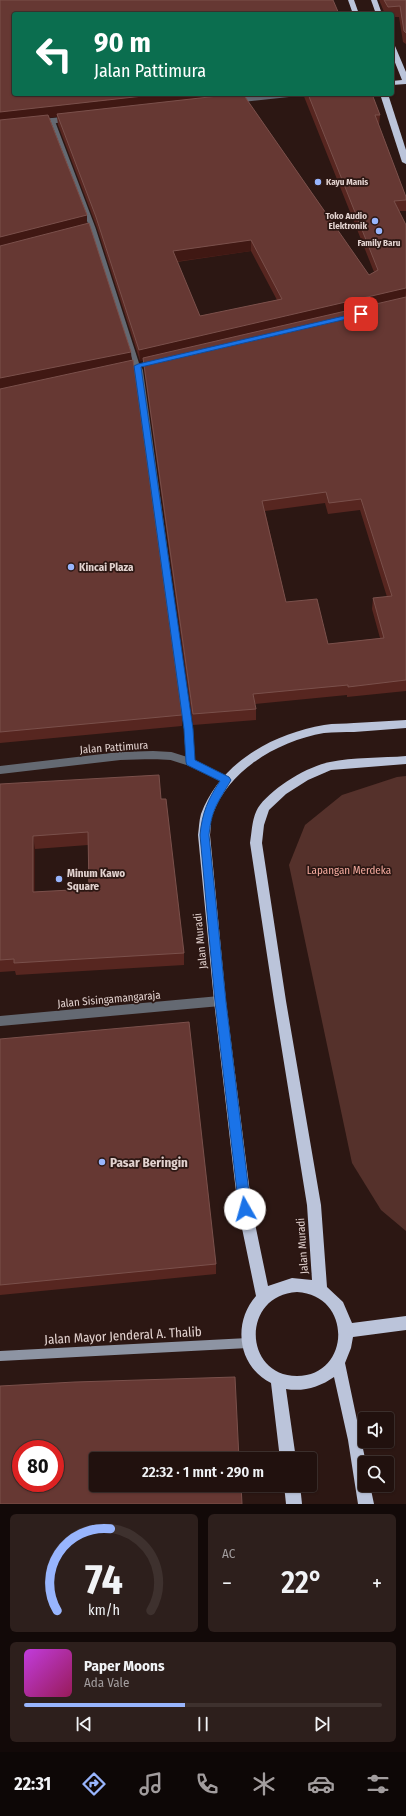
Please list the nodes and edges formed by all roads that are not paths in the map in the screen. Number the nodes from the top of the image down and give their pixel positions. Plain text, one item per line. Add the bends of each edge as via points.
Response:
1 (351, 0) edge
2 (374, 0) edge
3 (355, 12) edge
4 (378, 12) edge
5 (394, 51) edge
6 (406, 81) edge
7 (394, 83) edge
8 (273, 96) edge
9 (385, 96) edge
10 (229, 101) edge
11 (75, 118) edge
12 (52, 121) junction
13 (37, 123) edge
14 (406, 162) edge
15 (93, 229) junction
16 (86, 231) edge
17 (406, 724) edge
18 (406, 760) edge
19 (190, 762) junction
20 (0, 770) edge
21 (226, 780) junction
22 (220, 1002) junction
23 (0, 1021) edge
24 (320, 1291) junction
25 (263, 1297) junction
26 (406, 1323) edge
27 (346, 1331) junction
28 (248, 1343) junction
29 (0, 1356) edge
30 (338, 1364) junction
31 (278, 1380) junction
32 (287, 1452) edge
33 (293, 1492) edge
34 (294, 1504) edge
35 (366, 1504) edge

1 - 3 highway
2 - 4 highway
5 - 6 highway
6 - 7 highway
8 - 10 street
9 - 14 highway
11 - 12 street
12 - 13 street
12 - 15 street
15 - 16 street
15 - 19 street via 138,366 188,729
17 - 21 highway, Jalan Muradi via 321,730 291,738 269,747 245,762
18 - 24 highway, Jalan Muradi via 330,766 304,777 282,791 264,808 258,825 256,843 314,1205
19 - 20 street, Jalan Pattimura via 171,756 120,756
19 - 21 street, Jalan Pattimura
21 - 22 highway, Jalan Muradi via 207,814 204,835
22 - 23 street, Jalan Sisingamangaraja
22 - 25 highway, Jalan Muradi via 245,1209
24 - 25 highway, Jalan Muradi via 300,1285 280,1287
24 - 27 highway, Jalan Muradi via 341,1315
25 - 28 highway, Jalan Muradi via 252,1310 248,1326
26 - 27 highway
27 - 30 highway, Jalan Muradi via 345,1348
28 - 29 main road, Jalan Mayor Jenderal A. Thalib
28 - 31 highway, Jalan Muradi via 258,1364
30 - 31 highway, Jalan Muradi via 321,1378 300,1384
30 - 35 highway
31 - 32 highway
33 - 34 highway

